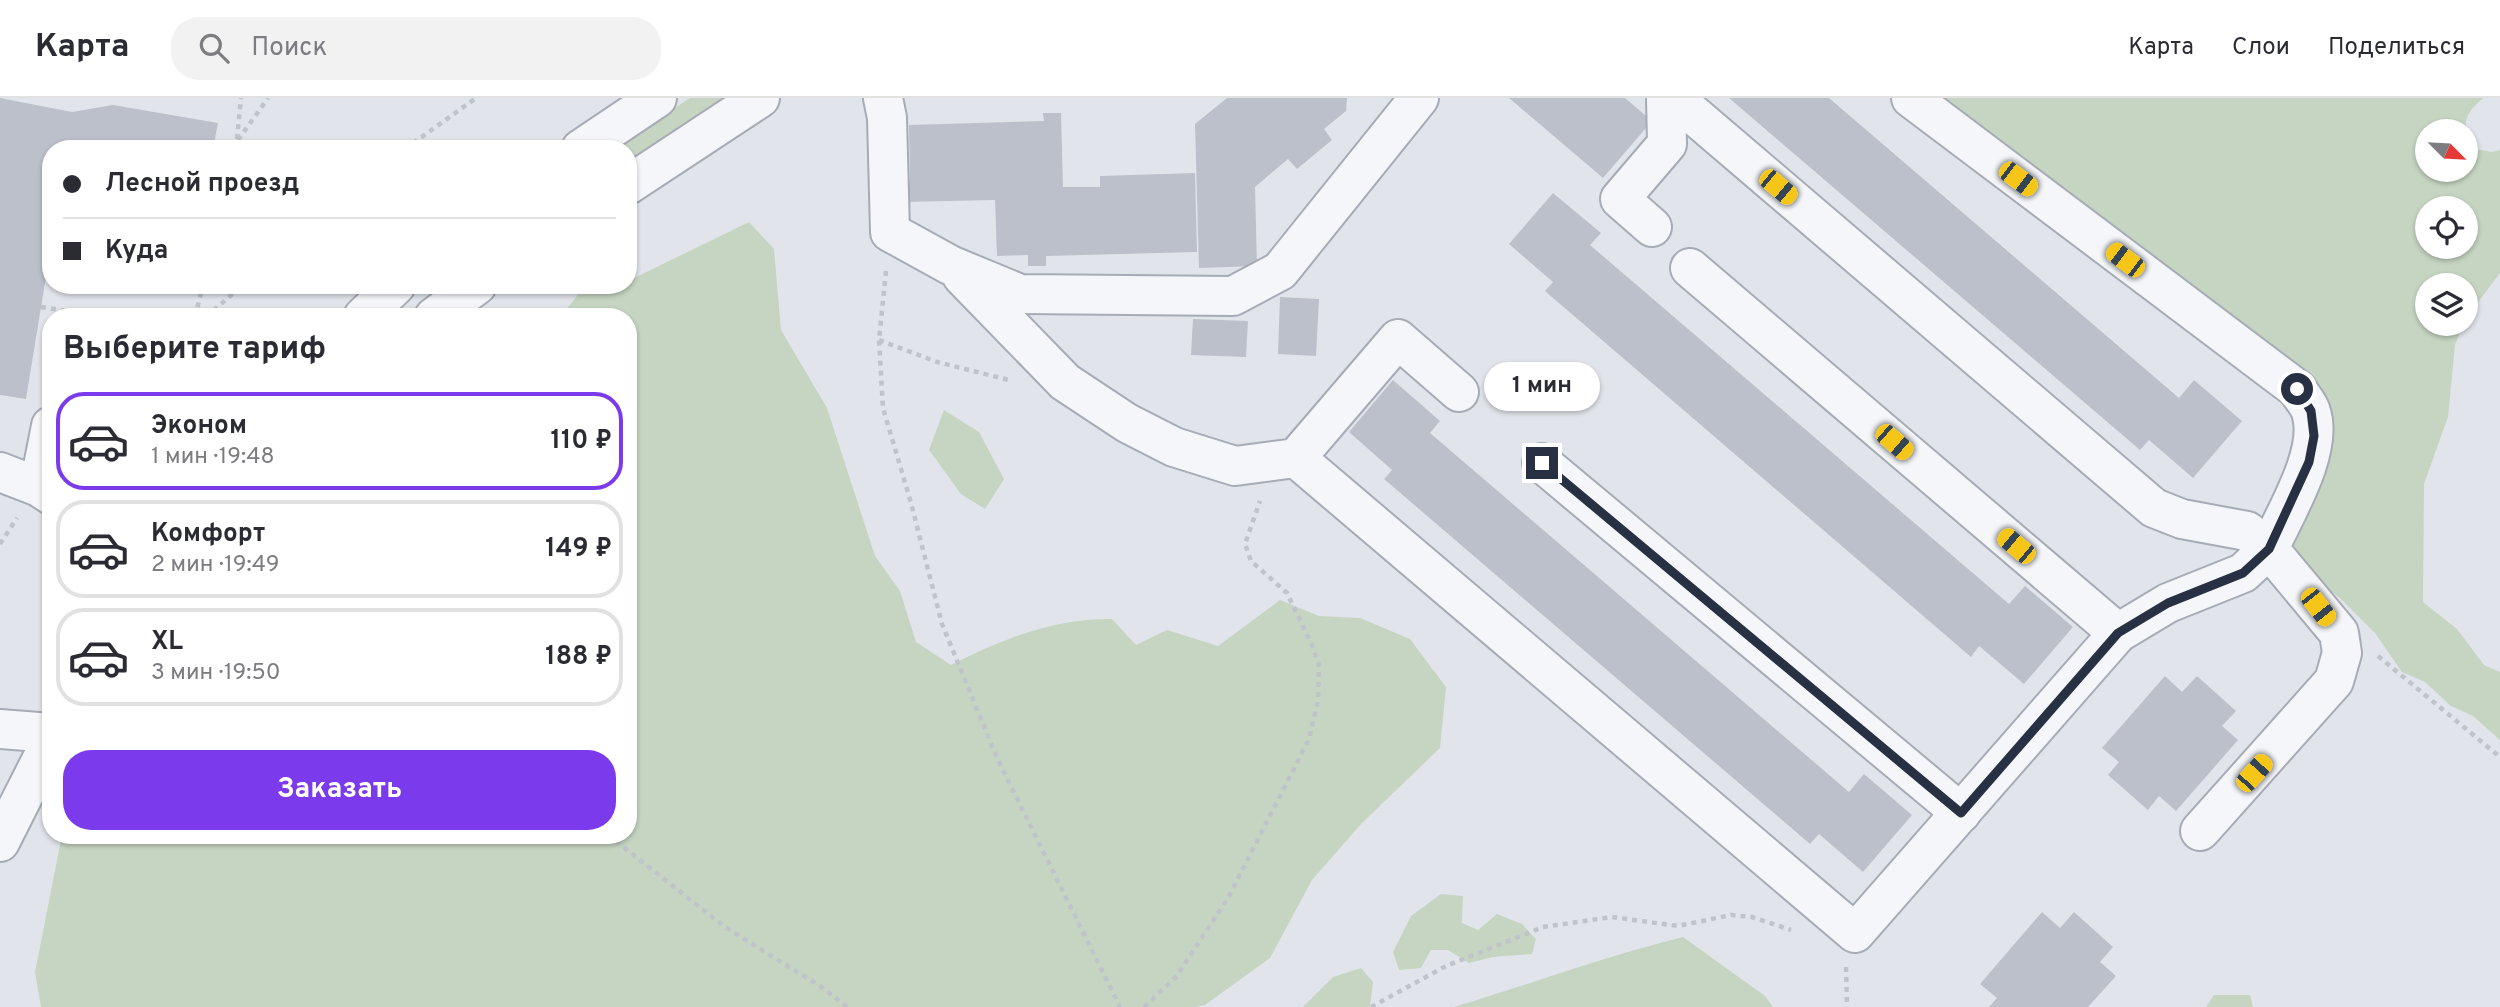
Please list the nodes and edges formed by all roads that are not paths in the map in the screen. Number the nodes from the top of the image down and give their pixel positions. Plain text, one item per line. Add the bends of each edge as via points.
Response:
1 (657, 98) edge
2 (760, 98) edge
3 (883, 98) edge
4 (1419, 98) edge
5 (1666, 98) edge
6 (1674, 98) edge
7 (1911, 98) edge
8 (594, 140) edge
9 (637, 179) edge
10 (1652, 227) dead end
11 (950, 265) junction
12 (1690, 268) dead end
13 (387, 294) edge
14 (465, 294) edge
15 (372, 308) edge
16 (446, 308) edge
17 (1458, 392) dead end
18 (1281, 459) junction
19 (1542, 463) dead end
20 (0, 472) edge
21 (42, 490) edge
22 (2269, 549) junction
23 (2118, 633) junction
24 (0, 729) edge
25 (42, 732) edge
26 (42, 759) edge
27 (1961, 813) junction
28 (2200, 831) dead end
29 (0, 842) edge

1 - 8 street
2 - 9 street
3 - 11 street via 890,232
4 - 11 street via 1280,271 1233,296 1020,294
5 - 10 street via 1667,144 1620,199
6 - 22 street via 2154,508 2182,519 2247,531
7 - 22 street via 2297,389 2311,411 2314,436 2309,462
11 - 18 street via 1065,382 1127,423 1174,447 1235,466
12 - 23 street
13 - 15 street
14 - 16 street
17 - 18 street via 1398,339
18 - 27 street via 1855,933
19 - 27 street
20 - 21 street
22 - 23 street via 2243,573 2168,603
22 - 28 street via 2339,633 2342,653 2334,681
23 - 27 street
24 - 25 street
26 - 29 street

